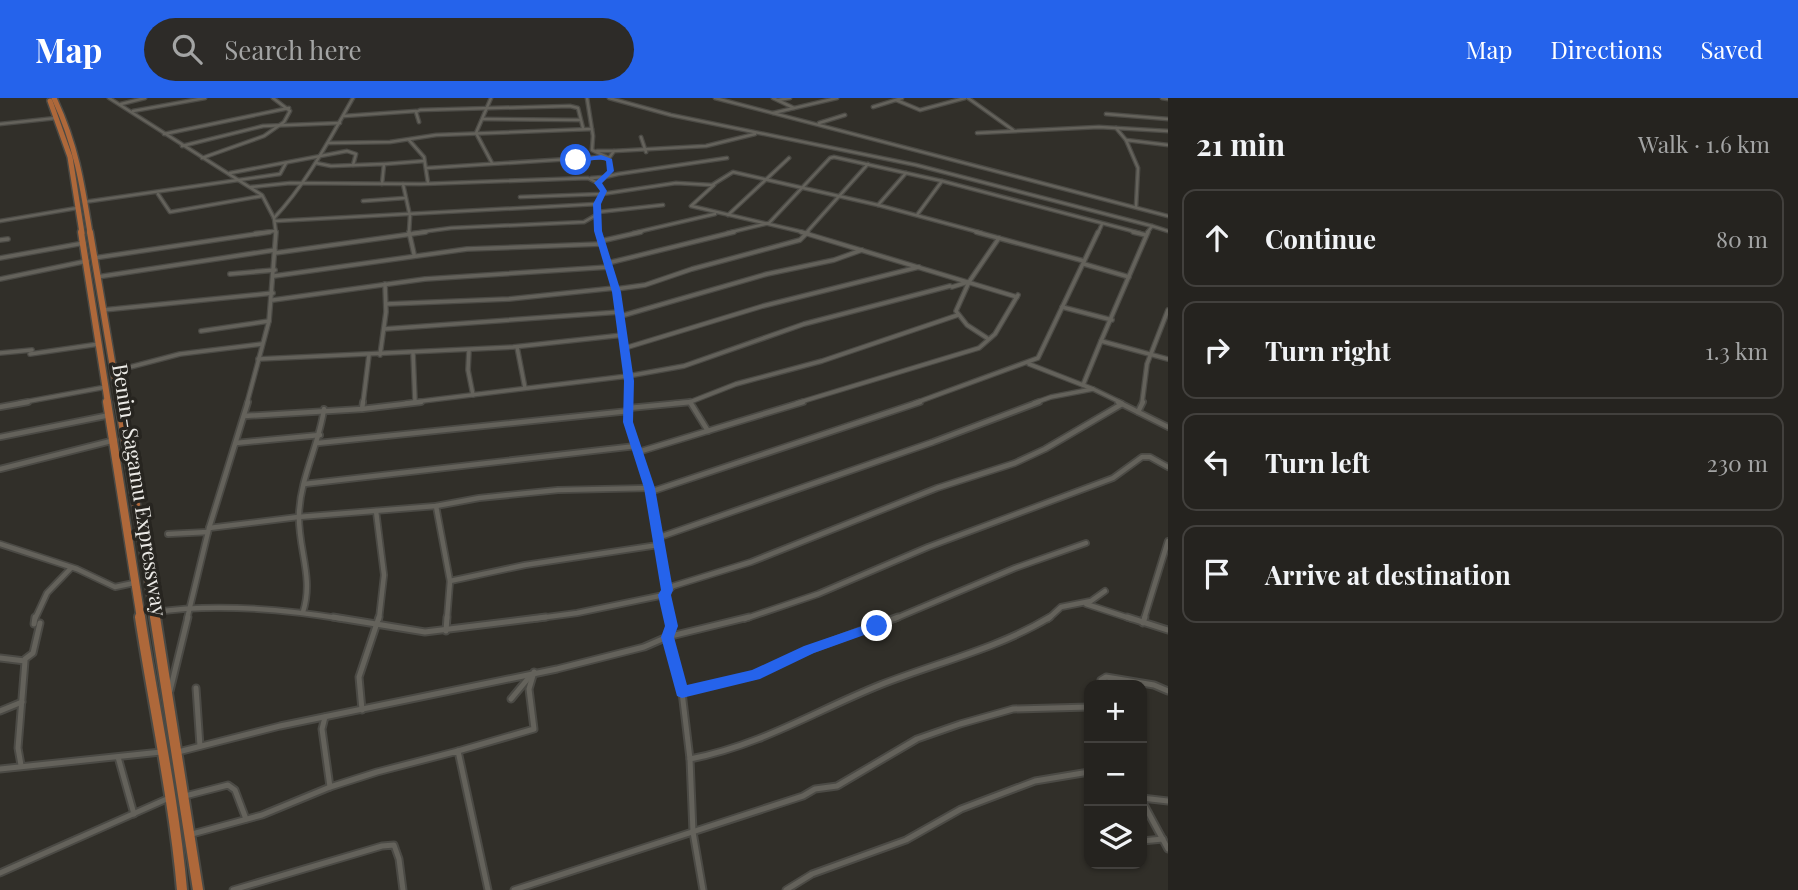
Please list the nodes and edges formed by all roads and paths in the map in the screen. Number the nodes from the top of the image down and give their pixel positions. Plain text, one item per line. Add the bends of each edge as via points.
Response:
1 (48, 98) edge
2 (54, 98) edge
3 (109, 98) edge
4 (145, 98) edge
5 (205, 98) edge
6 (273, 98) edge
7 (352, 98) edge
8 (491, 98) edge
9 (587, 98) edge
10 (609, 98) edge
11 (715, 98) edge
12 (773, 98) edge
13 (790, 98) edge
14 (837, 98) edge
15 (966, 98) edge
16 (1162, 98) edge
17 (898, 99) edge
18 (1168, 99) edge
19 (778, 100) junction
20 (120, 104) junction
21 (585, 105) dead end
22 (489, 107) junction
23 (873, 107) dead end
24 (289, 108) junction
25 (578, 108) junction
26 (796, 108) junction
27 (132, 111) junction
28 (416, 111) junction
29 (772, 113) junction
30 (1106, 114) dead end
31 (845, 115) dead end
32 (343, 116) junction
33 (56, 118) junction
34 (483, 119) junction
35 (1168, 119) edge
36 (580, 120) junction
37 (419, 122) dead end
38 (340, 123) junction
39 (818, 123) junction
40 (0, 124) edge
41 (284, 125) junction
42 (583, 128) junction
43 (1116, 128) junction
44 (592, 129) junction
45 (1014, 130) junction
46 (1168, 131) edge
47 (476, 132) junction
48 (756, 133) junction
49 (977, 133) dead end
50 (164, 134) junction
51 (641, 137) dead end
52 (409, 140) junction
53 (1126, 140) junction
54 (328, 143) junction
55 (362, 143) junction
56 (1168, 145) edge
57 (181, 146) junction
58 (597, 150) dead end
59 (614, 151) junction
60 (646, 152) junction
61 (356, 154) junction
62 (317, 157) junction
63 (601, 157) junction
64 (202, 158) junction
65 (608, 158) junction
66 (727, 158) dead end
67 (789, 158) dead end
68 (424, 161) junction
69 (286, 163) junction
70 (316, 163) junction
71 (492, 163) junction
72 (353, 164) junction
73 (384, 164) junction
74 (869, 164) junction
75 (427, 168) junction
76 (230, 173) junction
77 (906, 173) junction
78 (605, 177) junction
79 (591, 178) junction
80 (238, 179) junction
81 (764, 180) junction
82 (942, 181) junction
83 (428, 183) junction
84 (598, 183) junction
85 (302, 184) junction
86 (382, 184) junction
87 (403, 184) junction
88 (715, 184) junction
89 (250, 187) junction
90 (801, 188) junction
91 (158, 194) junction
92 (602, 194) junction
93 (262, 195) junction
94 (838, 196) junction
95 (520, 197) dead end
96 (405, 198) junction
97 (363, 201) dead end
98 (597, 204) junction
99 (81, 205) junction
100 (663, 205) dead end
101 (878, 205) junction
102 (1136, 207) junction
103 (598, 213) junction
104 (410, 214) junction
105 (716, 214) junction
106 (728, 215) junction
107 (917, 215) junction
108 (1168, 216) edge
109 (274, 219) junction
110 (0, 221) edge
111 (584, 222) junction
112 (597, 223) junction
113 (767, 224) junction
114 (1102, 224) junction
115 (1152, 226) junction
116 (1168, 231) edge
117 (276, 234) junction
118 (409, 234) junction
119 (806, 234) junction
120 (1146, 235) junction
121 (999, 238) junction
122 (8, 239) dead end
123 (0, 240) edge
124 (84, 243) junction
125 (601, 243) junction
126 (862, 250) junction
127 (275, 252) junction
128 (414, 255) junction
129 (0, 258) edge
130 (91, 259) junction
131 (1084, 263) junction
132 (609, 265) junction
133 (919, 267) junction
134 (274, 273) junction
135 (230, 274) dead end
136 (97, 277) junction
137 (1129, 277) junction
138 (0, 279) edge
139 (968, 282) junction
140 (385, 284) junction
141 (616, 288) junction
142 (273, 293) junction
143 (273, 300) junction
144 (386, 304) junction
145 (1062, 307) junction
146 (103, 310) junction
147 (1168, 310) edge
148 (621, 314) junction
149 (958, 315) junction
150 (1112, 320) junction
151 (269, 321) junction
152 (384, 329) junction
153 (201, 331) dead end
154 (623, 335) junction
155 (988, 338) junction
156 (1101, 341) junction
157 (99, 344) junction
158 (262, 344) junction
159 (517, 347) junction
160 (625, 348) junction
161 (469, 350) junction
162 (413, 353) junction
163 (0, 354) edge
164 (1152, 354) junction
165 (369, 355) junction
166 (380, 355) junction
167 (258, 359) junction
168 (1168, 359) edge
169 (1028, 364) junction
170 (115, 371) junction
171 (628, 376) junction
172 (1083, 385) junction
173 (106, 387) junction
174 (525, 388) junction
175 (1093, 389) junction
176 (473, 395) junction
177 (415, 401) junction
178 (690, 402) junction
179 (1122, 404) junction
180 (0, 407) edge
181 (324, 409) junction
182 (362, 409) junction
183 (629, 409) junction
184 (1138, 412) junction
185 (111, 414) junction
186 (244, 416) junction
187 (1168, 427) edge
188 (708, 431) junction
189 (320, 435) junction
190 (0, 437) edge
191 (115, 440) junction
192 (236, 443) junction
193 (318, 443) junction
194 (637, 449) junction
195 (1168, 467) edge
196 (0, 469) edge
197 (304, 484) junction
198 (650, 490) junction
199 (436, 506) junction
200 (376, 511) junction
201 (298, 517) junction
202 (208, 530) junction
203 (168, 534) dead end
204 (657, 538) junction
205 (1168, 541) edge
206 (1086, 543) dead end
207 (658, 545) junction
208 (1, 546) edge
209 (71, 568) junction
210 (450, 581) junction
211 (136, 582) junction
212 (1105, 591) dead end
213 (666, 593) junction
214 (1083, 603) junction
215 (188, 607) junction
216 (155, 612) junction
217 (303, 612) junction
218 (1143, 623) junction
219 (377, 624) junction
220 (1168, 630) edge
221 (446, 631) junction
222 (667, 637) junction
223 (0, 658) edge
224 (25, 659) junction
225 (534, 672) junction
226 (1147, 685) edge
227 (196, 688) dead end
228 (1168, 691) edge
229 (682, 692) junction
230 (169, 696) junction
231 (511, 699) dead end
232 (22, 702) junction
233 (1084, 707) edge
234 (0, 710) edge
235 (362, 710) junction
236 (325, 717) junction
237 (200, 747) junction
238 (458, 751) junction
239 (161, 752) junction
240 (178, 752) junction
241 (118, 757) junction
242 (690, 759) junction
243 (21, 765) junction
244 (0, 769) edge
245 (1084, 773) edge
246 (330, 787) junction
247 (185, 796) junction
248 (171, 797) junction
249 (1147, 800) edge
250 (1168, 802) edge
251 (1145, 806) edge
252 (134, 814) junction
253 (246, 819) junction
254 (693, 832) junction
255 (192, 834) junction
256 (1163, 839) junction
257 (1147, 841) edge
258 (1168, 849) edge
259 (0, 873) edge
260 (182, 890) edge
261 (198, 890) edge
262 (233, 890) edge
263 (403, 890) edge
264 (488, 890) edge
265 (514, 890) edge
266 (703, 890) edge
267 (786, 890) edge

1 - 33 highway, Benin-Sagamu Expressway
2 - 99 highway via 70,132
3 - 20 street
4 - 20 street
5 - 27 street
6 - 24 street
7 - 32 street
8 - 22 street
9 - 44 street
10 - 48 street
11 - 29 street
12 - 19 street
13 - 19 street
14 - 26 street
15 - 17 street via 920,110
15 - 45 street
16 - 18 street
17 - 23 street
19 - 26 street
20 - 27 street
21 - 25 street
22 - 25 street
22 - 28 street
22 - 34 street
24 - 41 street
24 - 50 street
25 - 36 street
26 - 29 street
27 - 50 street
28 - 32 street
28 - 37 street
29 - 39 street
30 - 35 street
31 - 39 street
32 - 38 street
33 - 40 street
33 - 99 highway, Benin-Sagamu Expressway
34 - 36 street
34 - 47 street
36 - 42 street
38 - 41 street
38 - 54 street
39 - 102 street
41 - 57 street
41 - 64 street
42 - 44 street
42 - 47 street
43 - 45 street
43 - 46 street
43 - 53 street
44 - 63 street via 592,150
45 - 49 street
47 - 52 street
47 - 71 street
48 - 60 street
48 - 115 street via 916,165
50 - 57 street
51 - 60 street
52 - 55 street
52 - 68 street
53 - 56 street
53 - 102 street via 1138,168
54 - 55 street
54 - 62 street
55 - 61 street
57 - 64 street
58 - 59 street
59 - 60 street
59 - 65 street
61 - 62 street via 347,151
61 - 72 street
62 - 69 street
62 - 70 street
63 - 65 street
63 - 71 street
64 - 76 street
65 - 78 street via 610,171
66 - 78 street
67 - 81 street
68 - 73 street
68 - 75 street
69 - 76 street
69 - 80 street via 280,174
70 - 72 street
70 - 85 street
71 - 75 street
72 - 73 street
73 - 86 street
74 - 77 street
74 - 90 street via 830,158
74 - 94 street
75 - 83 street
76 - 80 street
77 - 82 street
77 - 101 street
78 - 79 street
78 - 84 street
79 - 83 street
79 - 84 street
80 - 89 street
80 - 91 street
81 - 88 street via 731,171
81 - 90 street
81 - 106 street
82 - 107 street
82 - 114 street
83 - 87 street
84 - 92 street
85 - 86 street
85 - 89 street
85 - 109 street
86 - 87 street
87 - 96 street
88 - 92 street via 676,183
88 - 105 street via 691,206
89 - 93 street
90 - 94 street
90 - 113 street
91 - 93 street via 170,212
91 - 99 street
92 - 95 street
92 - 98 street
93 - 109 street
94 - 101 street
94 - 119 street
96 - 97 street
96 - 104 street
98 - 103 street
98 - 104 street
99 - 110 street
99 - 124 highway, Benin-Sagamu Expressway
99 - 130 highway
100 - 103 street
101 - 107 street
102 - 108 street
103 - 111 street
103 - 112 street
104 - 109 street
104 - 118 street
105 - 106 street
105 - 125 street
106 - 113 street
107 - 121 street
109 - 117 street
111 - 112 street
111 - 118 street
112 - 125 street
113 - 119 street
113 - 132 street
114 - 120 street
114 - 131 street
115 - 116 street
115 - 120 street
117 - 127 street
117 - 130 street
118 - 127 street
118 - 128 street
119 - 126 street
119 - 141 street via 800,240 645,285
120 - 137 street
121 - 131 street
121 - 139 street
122 - 123 street
124 - 129 street
124 - 130 highway, Benin-Sagamu Expressway
125 - 128 street
125 - 132 street
126 - 133 street
126 - 148 street
127 - 134 street
127 - 136 street
128 - 134 street
130 - 136 highway
130 - 138 street
130 - 157 highway, Benin-Sagamu Expressway
131 - 137 street
131 - 145 street
132 - 140 street
132 - 141 street
133 - 139 street
133 - 160 street via 763,306
134 - 135 street
134 - 142 street
136 - 146 highway
137 - 150 street
139 - 149 street
139 - 155 street via 1017,296
139 - 171 street via 804,324 684,366
140 - 143 street
140 - 144 street
141 - 144 street via 509,299
141 - 148 street
142 - 143 street
142 - 146 street
143 - 151 street
144 - 152 street
145 - 150 street
145 - 169 street via 1038,358
146 - 170 highway
147 - 164 street
148 - 152 street
148 - 154 street
149 - 155 street
149 - 178 street
150 - 156 street
151 - 153 street
151 - 158 street
152 - 166 street
154 - 159 street
154 - 160 street
155 - 188 street via 979,348
156 - 164 street
156 - 172 street
157 - 163 street
157 - 173 highway, Benin-Sagamu Expressway
158 - 167 street
158 - 170 street via 180,354
159 - 161 street
159 - 174 street
160 - 171 street
161 - 162 street
161 - 176 street
162 - 166 street
162 - 177 street
164 - 168 street
164 - 184 street
165 - 166 street
165 - 167 street
165 - 182 street
167 - 186 street
169 - 172 street
169 - 198 street
170 - 216 highway
171 - 174 street
171 - 183 street
172 - 175 street
173 - 180 street
173 - 185 highway, Benin-Sagamu Expressway
174 - 176 street
175 - 179 street
175 - 204 street via 1051,397
176 - 177 street
177 - 182 street
178 - 183 street
178 - 188 street
179 - 184 street
179 - 213 street via 1016,463 937,488
181 - 182 street
181 - 186 street
181 - 189 street
183 - 193 street
183 - 194 street
184 - 187 street
185 - 190 street
185 - 191 highway, Benin-Sagamu Expressway
186 - 192 street
188 - 194 street
189 - 192 street
189 - 193 street
191 - 196 street
191 - 211 highway, Benin-Sagamu Expressway
192 - 202 street
193 - 197 street
194 - 197 street
194 - 198 street
195 - 222 street via 1142,457 1113,478 818,594 731,623
197 - 201 street
198 - 199 street via 558,490
198 - 204 street
199 - 200 street
199 - 210 street
200 - 201 street
200 - 219 street via 384,575
201 - 202 street
201 - 217 street via 309,592
202 - 203 street
202 - 215 street
204 - 207 street
205 - 218 street
206 - 229 street via 755,675
207 - 210 street
207 - 213 street
208 - 209 street
209 - 211 street via 115,587
209 - 224 street via 35,612 33,653
210 - 221 street
211 - 239 highway, Benin-Sagamu Expressway
212 - 214 street
213 - 221 street via 577,612
213 - 222 street via 671,626
214 - 218 street
214 - 242 street via 1061,607 1049,618 982,651 880,685 785,730
215 - 216 street
215 - 217 street
215 - 230 street
216 - 230 highway
217 - 219 street
218 - 220 street
219 - 221 street
219 - 235 street via 362,662
222 - 225 street via 618,655
222 - 229 street
223 - 224 street
224 - 232 street
225 - 231 street
225 - 235 street
225 - 238 street via 529,689 534,729
226 - 228 street
227 - 237 street
229 - 242 street
230 - 240 highway
232 - 234 street
232 - 243 street
233 - 254 street via 1013,709 960,724 917,739 837,786 815,789
235 - 236 street
236 - 237 street
236 - 246 street
237 - 240 street
238 - 246 street
238 - 264 street
239 - 241 street
239 - 248 highway, Benin-Sagamu Expressway
240 - 247 highway
241 - 243 street
241 - 252 street
242 - 254 street
243 - 244 street
245 - 267 street via 1035,781 973,804 906,840 812,874
246 - 253 street
247 - 253 street via 228,785 235,790
247 - 255 highway
248 - 252 street
248 - 260 highway, Benin-Sagamu Expressway
249 - 250 street
251 - 256 street
252 - 259 street
253 - 255 street
254 - 265 street
254 - 266 street
255 - 261 highway
256 - 257 street
256 - 258 street
262 - 263 street via 394,845

